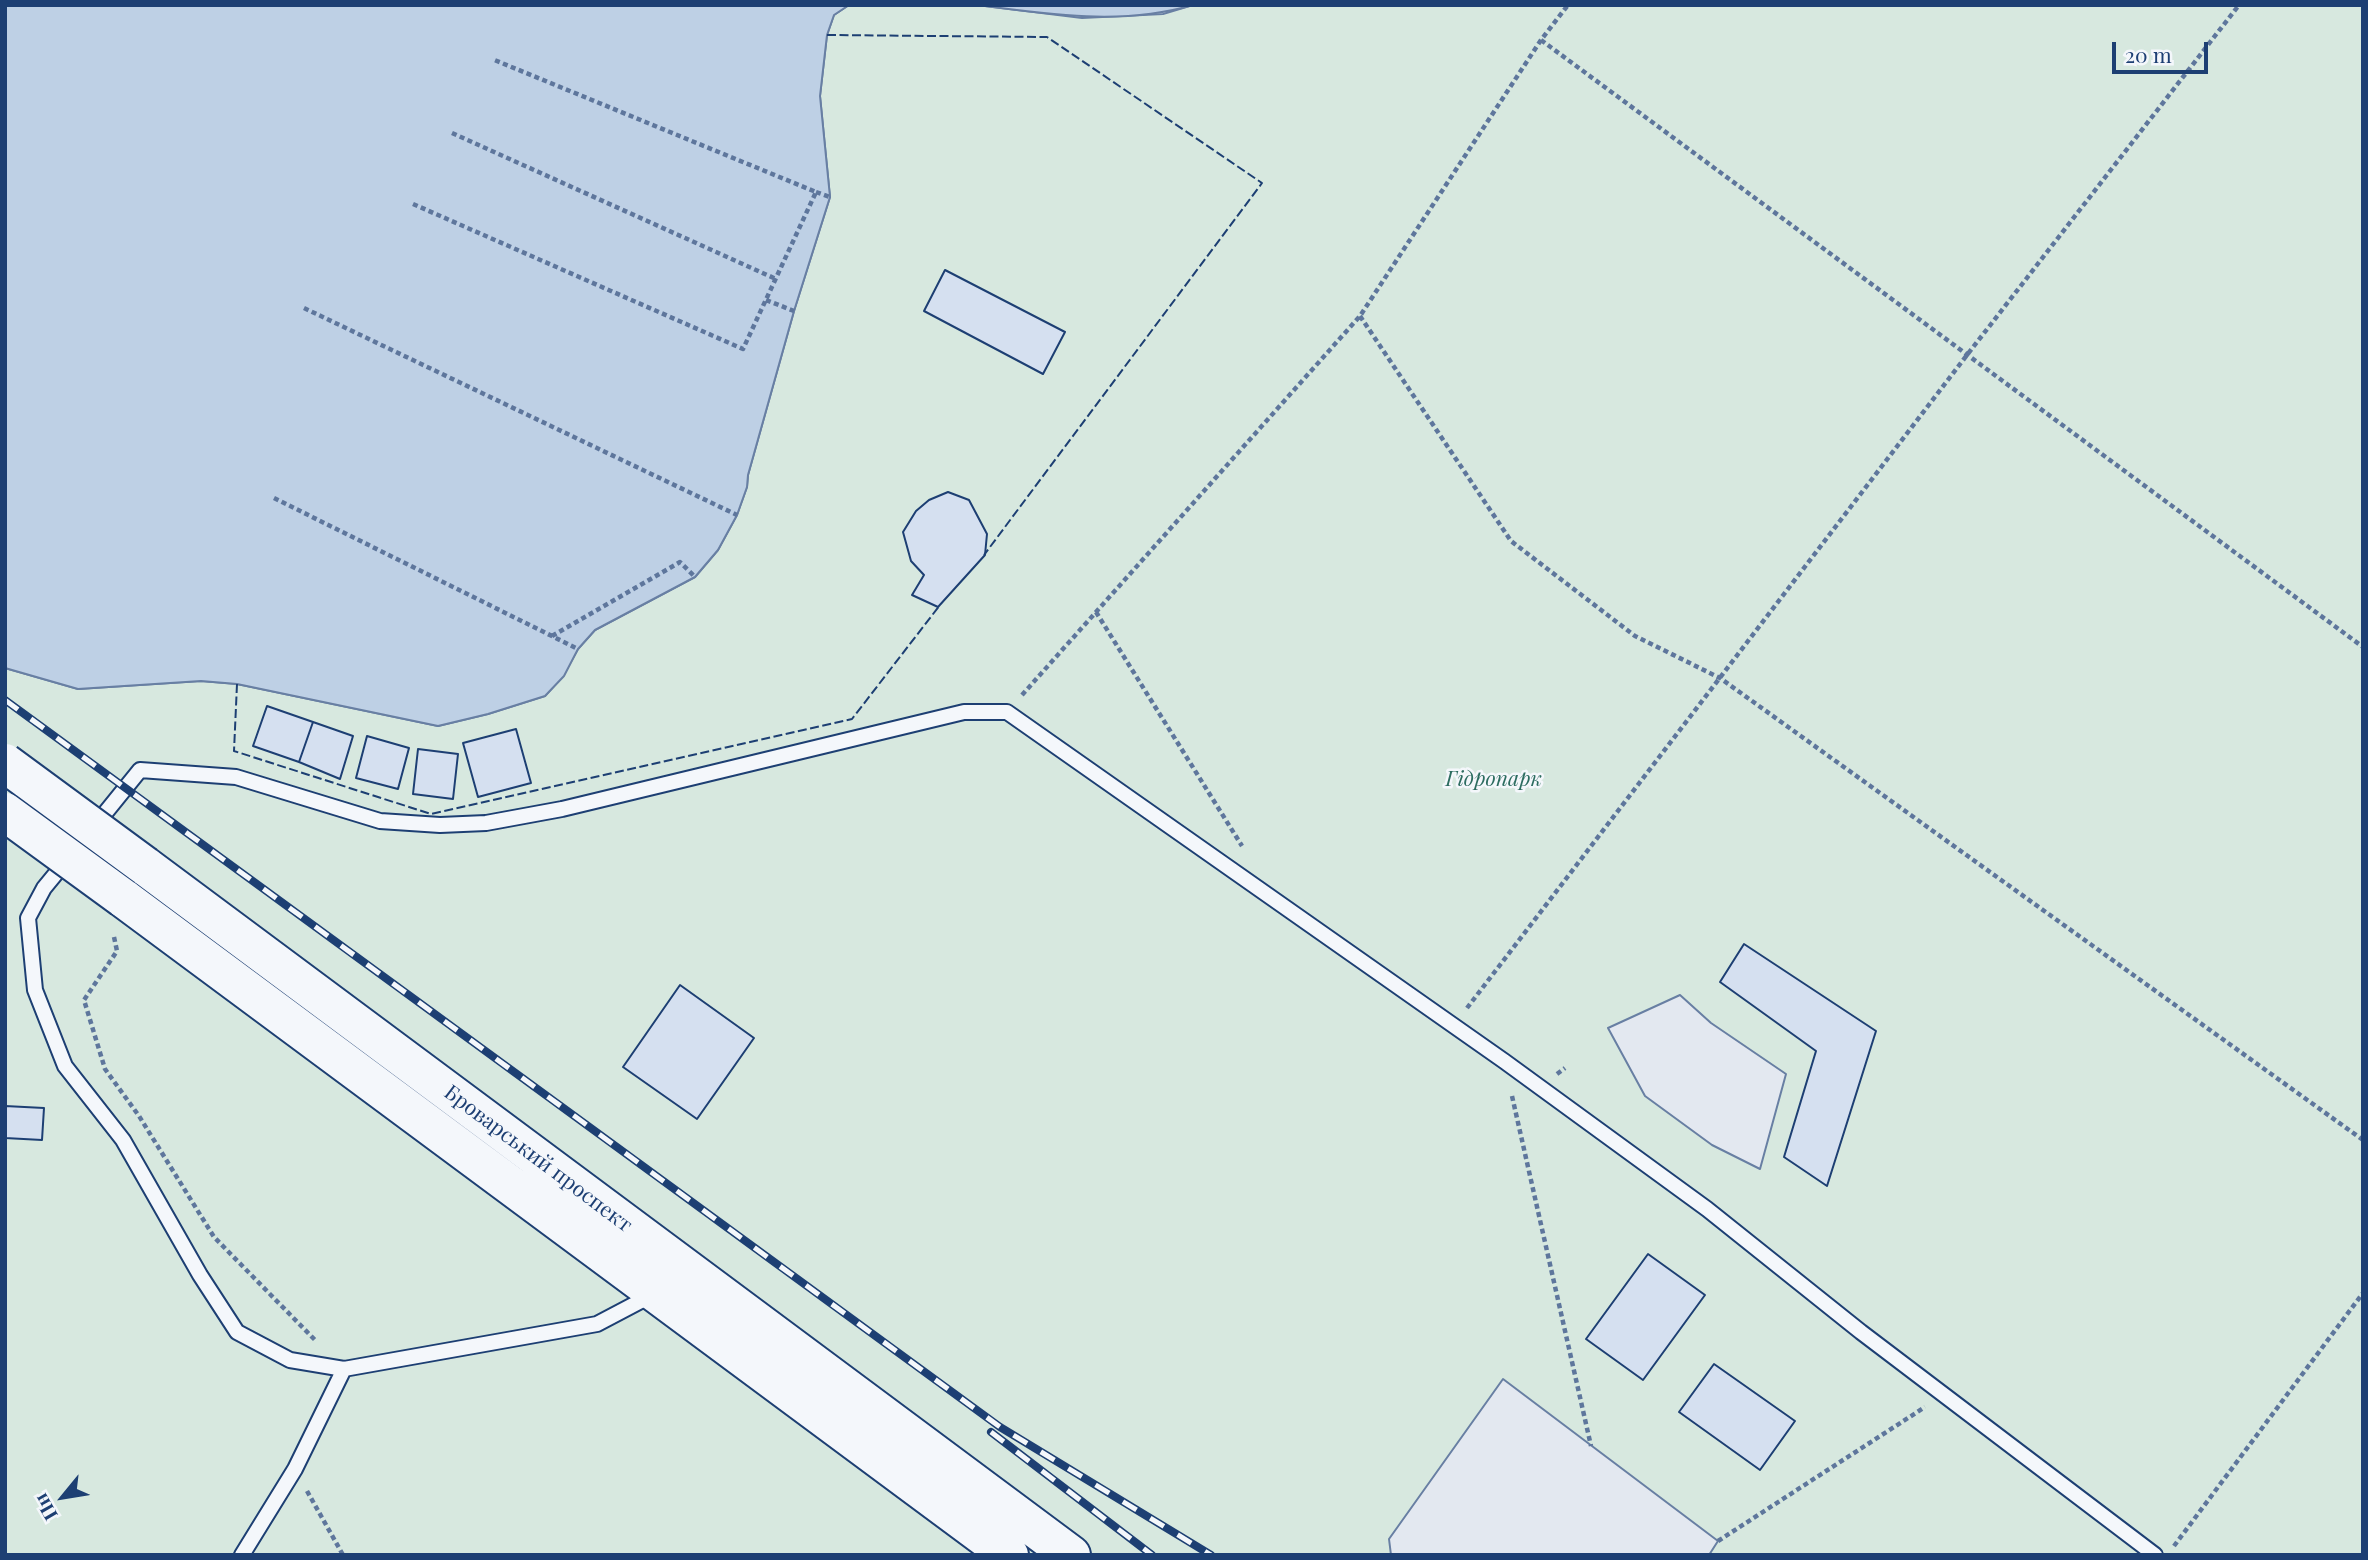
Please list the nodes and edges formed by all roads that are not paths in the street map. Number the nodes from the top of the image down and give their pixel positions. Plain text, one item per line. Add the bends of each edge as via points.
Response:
1 (5, 763) edge
2 (5, 812) edge
3 (655, 1294) junction
4 (344, 1369) junction
5 (242, 1555) edge
6 (1009, 1555) edge
7 (1071, 1555) edge
8 (2155, 1555) edge

1 - 7 main road, Броварський проспект, bridge
2 - 3 main road, Броварський проспект, bridge
3 - 4 lane via 597,1324
3 - 6 main road, Броварський проспект
4 - 5 lane via 295,1469
4 - 8 lane via 290,1360 237,1332 123,1140 65,1066 35,990 28,918 44,888 140,770 236,778 380,821 485,823 562,809 964,712 1007,712 1504,1061 1706,1209

